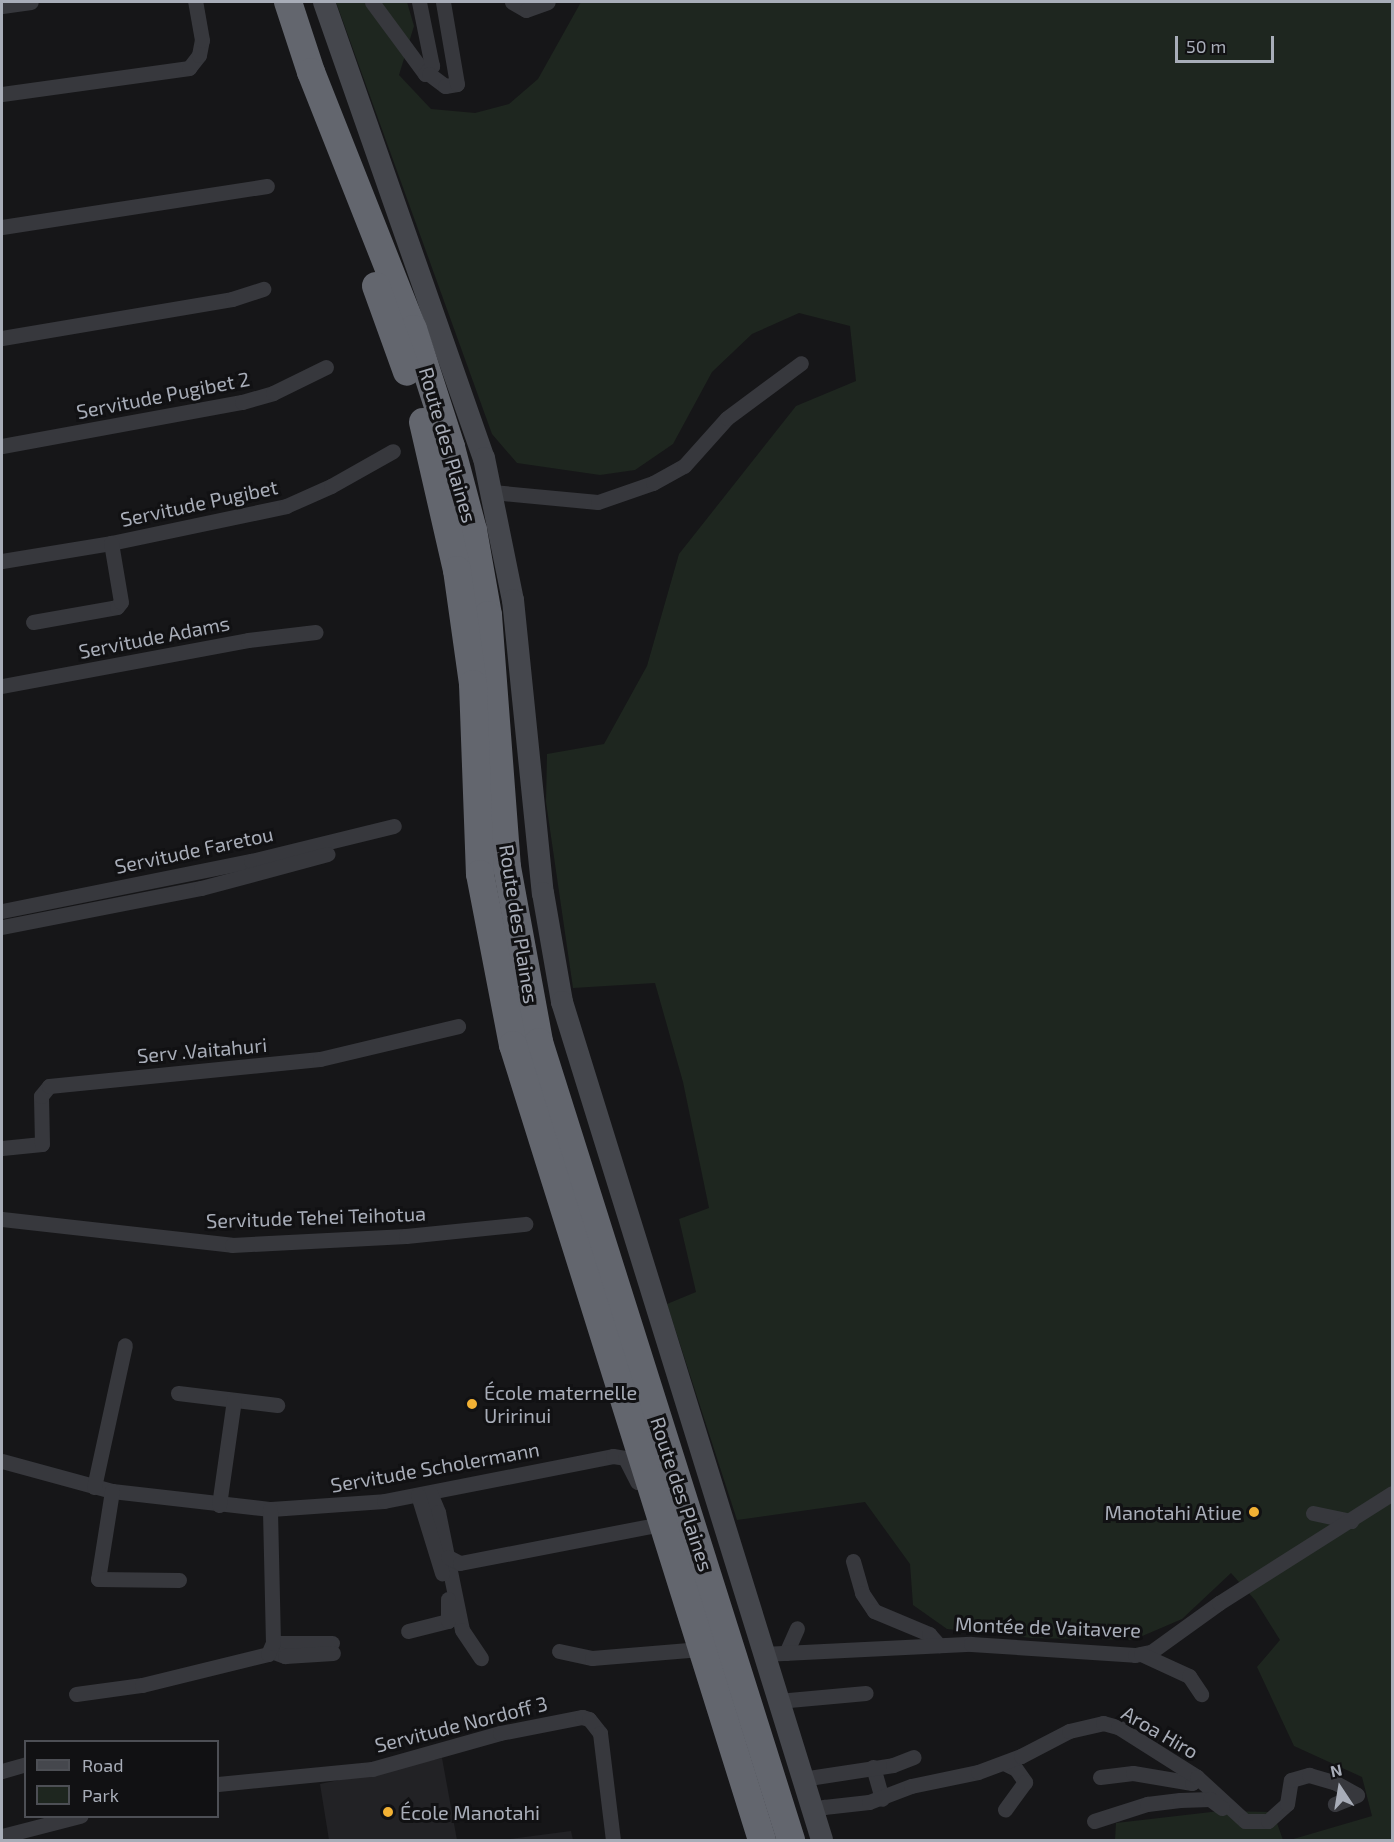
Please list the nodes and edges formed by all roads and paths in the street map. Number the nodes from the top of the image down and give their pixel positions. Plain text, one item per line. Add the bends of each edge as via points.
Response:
1 (31, 2) edge
2 (195, 2) edge
3 (268, 2) edge
4 (288, 2) edge
5 (324, 2) edge
6 (372, 2) edge
7 (419, 2) edge
8 (443, 2) edge
9 (512, 2) edge
10 (548, 2) edge
11 (2, 6) edge
12 (429, 74) junction
13 (2, 94) edge
14 (267, 186) dead end
15 (2, 227) edge
16 (263, 289) dead end
17 (2, 338) edge
18 (801, 363) dead end
19 (326, 367) dead end
20 (2, 447) edge
21 (393, 451) dead end
22 (492, 492) junction
23 (111, 543) junction
24 (2, 561) edge
25 (33, 621) dead end
26 (316, 632) dead end
27 (2, 686) edge
28 (394, 825) dead end
29 (328, 854) dead end
30 (2, 911) edge
31 (2, 927) edge
32 (458, 1026) dead end
33 (2, 1148) edge
34 (2, 1219) edge
35 (525, 1224) dead end
36 (125, 1345) dead end
37 (177, 1393) dead end
38 (234, 1400) junction
39 (277, 1404) dead end
40 (2, 1461) edge
41 (94, 1487) junction
42 (112, 1491) junction
43 (1392, 1493) edge
44 (424, 1494) junction
45 (219, 1505) junction
46 (270, 1509) junction
47 (1313, 1513) dead end
48 (1351, 1521) junction
49 (651, 1526) junction
50 (448, 1557) junction
51 (853, 1561) dead end
52 (179, 1580) dead end
53 (796, 1628) dead end
54 (408, 1631) dead end
55 (939, 1645) junction
56 (272, 1647) junction
57 (332, 1648) dead end
58 (689, 1650) junction
59 (559, 1651) dead end
60 (786, 1653) junction
61 (763, 1654) junction
62 (1141, 1654) junction
63 (481, 1658) dead end
64 (867, 1693) dead end
65 (76, 1694) dead end
66 (1201, 1694) dead end
67 (778, 1701) junction
68 (914, 1757) dead end
69 (1004, 1763) junction
70 (24, 1765) edge
71 (873, 1767) junction
72 (2, 1771) edge
73 (1100, 1777) dead end
74 (1197, 1777) junction
75 (802, 1779) junction
76 (219, 1784) edge
77 (882, 1799) junction
78 (1335, 1804) dead end
79 (1005, 1810) dead end
80 (813, 1813) junction
81 (72, 1818) edge
82 (1094, 1821) dead end
83 (1268, 1821) junction
84 (2, 1836) edge
85 (613, 1840) edge
86 (748, 1840) edge
87 (762, 1840) edge
88 (791, 1840) edge
89 (822, 1840) edge

1 - 11 street
2 - 13 street via 201,40 199,55 189,68
3 - 87 highway, Route des Plaines via 401,351 430,442 457,570 473,684 480,874 513,1045
4 - 88 highway, Route des Plaines via 311,72 413,329 451,447 473,530 488,615 507,867 539,1042
5 - 22 main road, Route des Plaines via 475,430
6 - 12 street via 417,68
7 - 12 street via 432,66
8 - 12 street via 457,84 445,86
9 - 10 street via 526,10
14 - 15 street
16 - 17 street via 232,299
18 - 22 street via 727,418 684,466 653,483 598,502
19 - 20 street, Servitude Pugibet 2 via 273,393 242,402
21 - 23 street, Servitude Pugibet via 298,502
22 - 61 main road, Route des Plaines via 515,610 543,893 562,1002
23 - 24 street, Servitude Pugibet
23 - 25 street via 122,602 117,607
26 - 27 street, Servitude Adams via 248,640
28 - 30 street, Servitude Faretou via 251,861
29 - 31 street, Servitude Faretou via 201,888
32 - 33 street, Serv .Vaitahuri via 320,1059 49,1086 41,1096 42,1144
34 - 35 street, Servitude Tehei Teihotua via 217,1245 354,1240
36 - 41 street
37 - 38 street
38 - 39 street
38 - 45 street
40 - 41 street, Servitude Scholermann
41 - 42 street, Servitude Scholermann
42 - 45 street, Servitude Scholermann
42 - 52 street via 98,1579
43 - 48 street, Montée de Vaitavere
44 - 46 street, Servitude Scholermann via 349,1506
44 - 49 street, Servitude Scholermann via 613,1455 625,1458 635,1475
44 - 50 street
44 - 54 street via 450,1618 441,1626
45 - 46 street, Servitude Scholermann
46 - 56 street
47 - 48 street
48 - 62 street, Montée de Vaitavere via 1219,1603 1155,1650
49 - 50 street via 460,1563
49 - 58 street
50 - 63 street via 462,1630
51 - 55 street via 862,1593 874,1611 928,1634
53 - 60 street
55 - 60 street, Montée de Vaitavere
55 - 62 street, Montée de Vaitavere
56 - 57 street via 285,1656
56 - 65 street via 142,1685
58 - 59 street via 592,1658
58 - 86 street
60 - 61 street, Montée de Vaitavere
61 - 67 main road, Route des Plaines
62 - 66 street via 1188,1676
64 - 67 street
67 - 75 main road, Route des Plaines
68 - 71 street
69 - 74 street, Aroa Hiro via 1069,1731 1103,1724 1118,1727
69 - 77 street, Aroa Hiro via 911,1786
69 - 79 street via 1016,1769 1025,1782
70 - 72 street
71 - 75 street
71 - 77 street
73 - 74 street via 1133,1773 1192,1783
74 - 83 street, Aroa Hiro via 1245,1821
75 - 80 main road, Route des Plaines
76 - 85 street, Servitude Nordoff 3 via 372,1769 500,1733 582,1717 589,1719 600,1733
77 - 80 street, Aroa Hiro via 830,1806
78 - 83 street via 1357,1795 1334,1782 1309,1775 1291,1780 1287,1804
80 - 89 main road, Route des Plaines
81 - 84 street
82 - 83 street via 1147,1804 1210,1799 1250,1829

